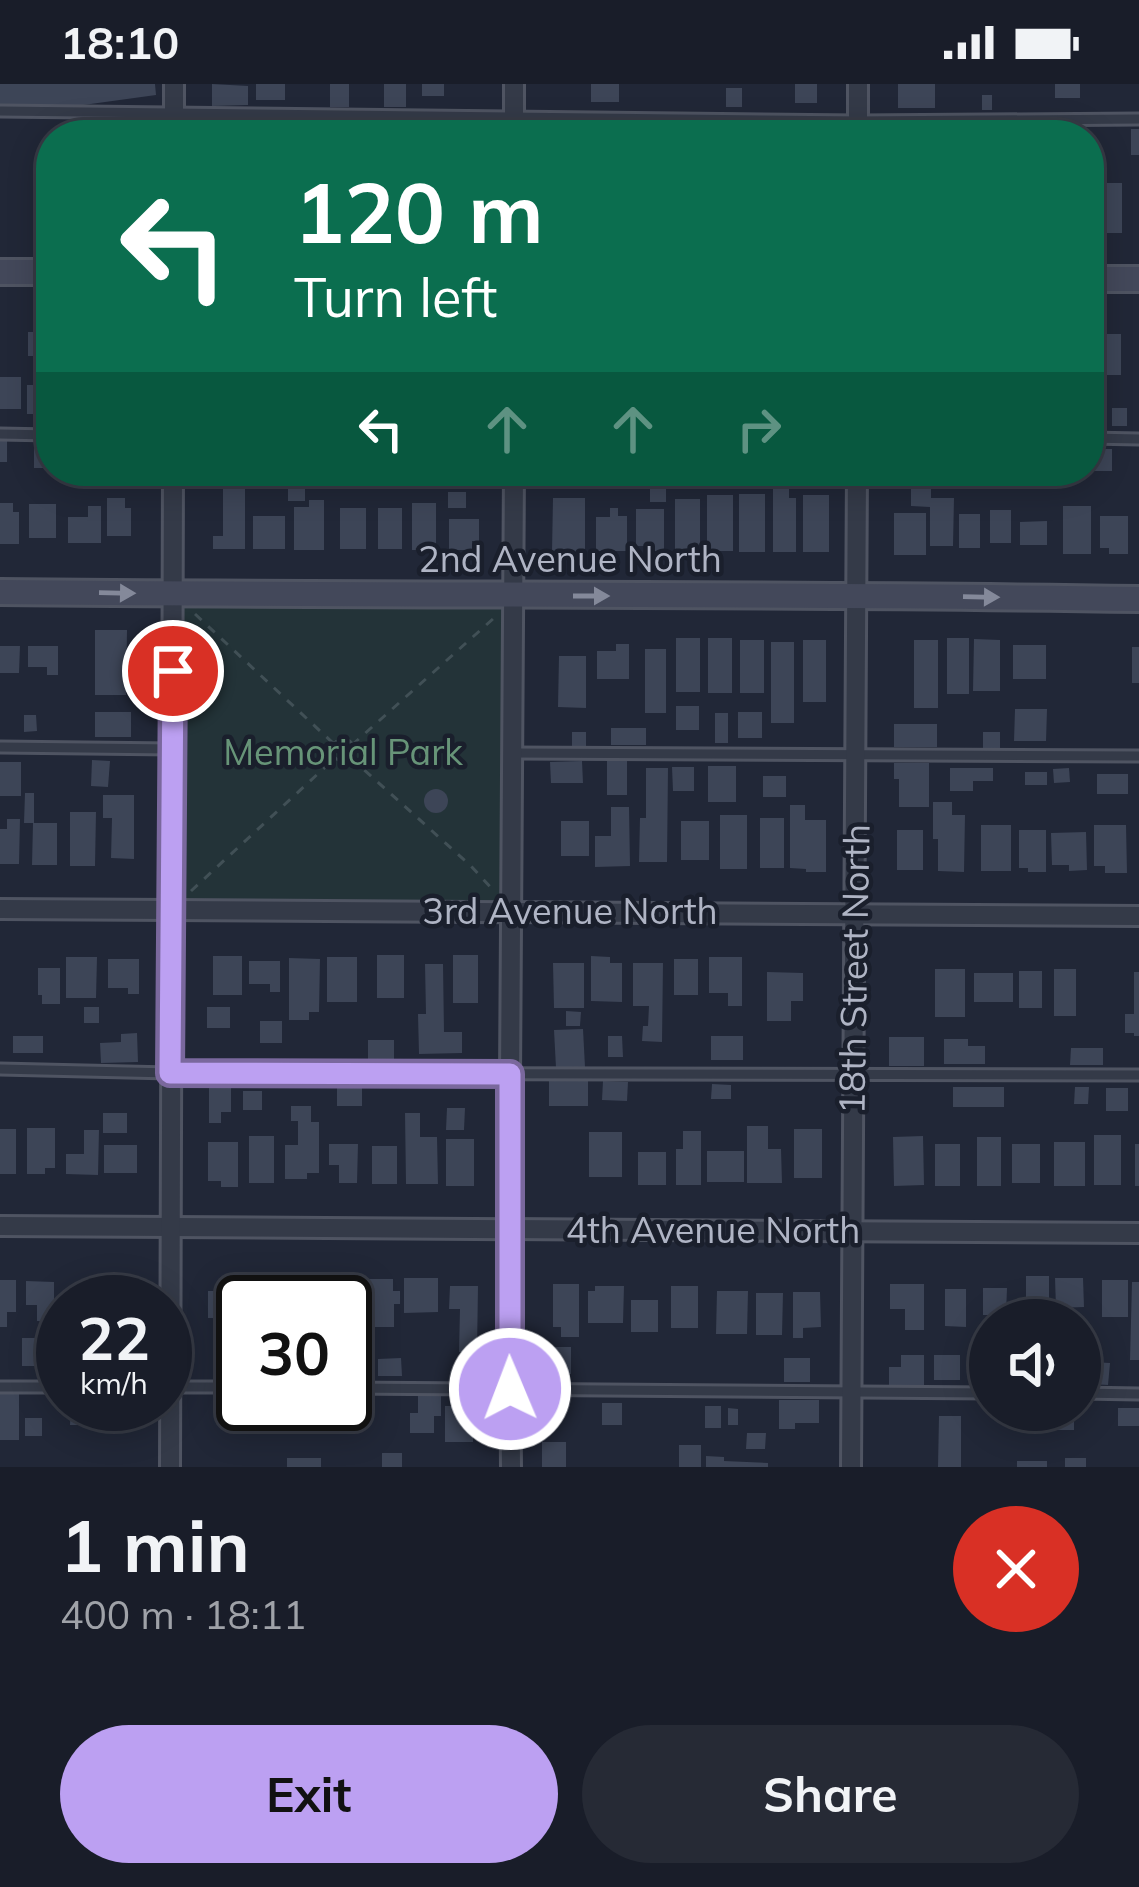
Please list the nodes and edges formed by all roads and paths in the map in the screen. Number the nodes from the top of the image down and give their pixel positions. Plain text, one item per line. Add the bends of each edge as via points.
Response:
1 (174, 84) edge
2 (514, 84) edge
3 (858, 84) edge
4 (0, 111) edge
5 (174, 113) junction
6 (1139, 119) edge
7 (174, 120) edge
8 (357, 120) edge
9 (514, 120) edge
10 (858, 120) edge
11 (1104, 120) edge
12 (0, 272) edge
13 (36, 272) edge
14 (1104, 279) edge
15 (1139, 279) edge
16 (0, 434) edge
17 (36, 435) edge
18 (1104, 438) edge
19 (1139, 439) edge
20 (173, 486) edge
21 (513, 486) edge
22 (857, 486) edge
23 (0, 592) edge
24 (174, 594) junction
25 (857, 595) junction
26 (1139, 599) edge
27 (508, 607) junction
28 (334, 744) junction
29 (352, 745) junction
30 (0, 747) edge
31 (172, 748) junction
32 (513, 753) junction
33 (856, 755) junction
34 (1139, 756) edge
35 (335, 758) junction
36 (351, 758) junction
37 (0, 908) edge
38 (170, 910) junction
39 (512, 910) junction
40 (854, 913) junction
41 (1139, 916) edge
42 (0, 1069) edge
43 (170, 1073) junction
44 (853, 1073) junction
45 (510, 1074) junction
46 (1139, 1075) edge
47 (0, 1226) edge
48 (169, 1226) junction
49 (508, 1229) junction
50 (851, 1231) junction
51 (1139, 1233) edge
52 (168, 1275) edge
53 (0, 1387) edge
54 (36, 1387) edge
55 (372, 1388) edge
56 (510, 1389) junction
57 (851, 1393) junction
58 (969, 1393) edge
59 (1101, 1394) edge
60 (1139, 1394) edge
61 (169, 1431) edge
62 (170, 1467) edge
63 (511, 1467) edge
64 (851, 1467) edge

1 - 5 street
2 - 9 street
3 - 10 street
4 - 5 lane
5 - 7 street
5 - 8 lane
6 - 11 lane
12 - 13 main road
14 - 15 main road
16 - 17 lane
18 - 19 lane
20 - 24 street
21 - 27 street
22 - 25 street, 18th Street North
23 -> 24 main road, 2nd Avenue North
24 - 27 main road, 2nd Avenue North
24 - 28 path
24 - 31 street
25 -> 26 main road, 2nd Avenue North
27 -> 25 main road, 2nd Avenue North
25 - 33 street, 18th Street North
27 - 29 path
27 - 32 street
28 - 29 path
28 - 35 path
29 - 36 path
30 - 31 lane
31 - 38 street
32 - 33 lane
32 - 39 street
33 - 34 lane
33 - 40 street, 18th Street North
35 - 36 path
35 - 38 path
36 - 39 path
37 - 38 street, 3rd Avenue North
38 - 39 street, 3rd Avenue North
38 - 43 street
39 - 40 street, 3rd Avenue North
39 - 45 street
40 - 41 street, 3rd Avenue North
40 - 44 street, 18th Street North
42 - 43 lane
43 - 45 lane
43 - 48 street
44 - 45 lane
44 - 46 lane
44 - 50 street, 18th Street North
45 - 49 street
47 - 48 street, 4th Avenue North
48 - 49 street, 4th Avenue North
48 - 52 street
49 - 50 street, 4th Avenue North
49 - 56 street
50 - 51 street, 4th Avenue North
50 - 57 street, 18th Street North
53 - 54 lane
55 - 56 lane
56 - 57 lane
56 - 63 street
57 - 58 lane
57 - 64 street, 18th Street North
59 - 60 lane
61 - 62 street

